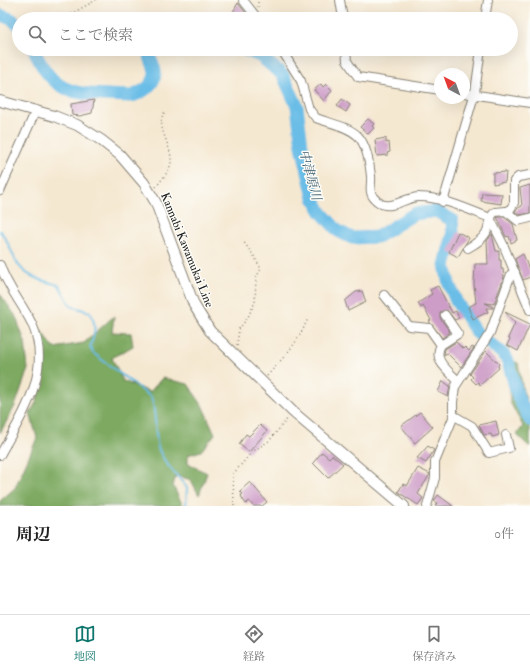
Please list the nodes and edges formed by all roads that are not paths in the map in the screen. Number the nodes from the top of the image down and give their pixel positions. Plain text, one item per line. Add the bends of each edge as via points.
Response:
1 (243, 0) edge
2 (340, 0) edge
3 (488, 0) edge
4 (252, 12) edge
5 (342, 12) edge
6 (486, 12) edge
7 (286, 56) edge
8 (347, 56) edge
9 (480, 56) edge
10 (434, 89) edge
11 (470, 94) edge
12 (474, 95) junction
13 (0, 100) edge
14 (530, 103) edge
15 (36, 110) junction
16 (530, 175) edge
17 (0, 191) edge
18 (443, 202) junction
19 (508, 212) junction
20 (490, 218) junction
21 (530, 218) edge
22 (468, 248) dead end
23 (0, 265) edge
24 (515, 272) junction
25 (384, 295) dead end
26 (530, 310) edge
27 (445, 315) dead end
28 (441, 345) junction
29 (458, 381) junction
30 (453, 415) junction
31 (506, 435) dead end
32 (0, 455) edge
33 (404, 506) edge
34 (427, 506) edge

1 - 4 street
2 - 5 street
3 - 6 street
7 - 18 street via 301,80 312,114 359,137 370,170 372,196 378,202 391,205 419,196
8 - 10 street via 347,62 358,78
9 - 12 street
11 - 12 street
12 - 14 street
12 - 18 street
13 - 15 main road, Kannabi Kawamukai Line
15 - 17 street
15 - 33 main road, Kannabi Kawamukai Line via 71,122 101,140 128,164 149,192 162,218 194,305 210,331 293,412
16 - 19 street via 518,177 514,181 514,203
18 - 20 street
19 - 20 street via 499,210 491,214
19 - 21 street via 518,221
20 - 22 street via 486,233
20 - 24 street
23 - 32 street via 32,325 39,347 38,375 31,398
24 - 26 street
24 - 29 street via 511,274 490,333
25 - 28 street via 409,326 429,328
27 - 28 street via 458,334
28 - 29 street via 438,350 440,360
29 - 30 street via 453,396
30 - 31 street via 472,426 489,453 509,448
30 - 34 street via 435,462 435,478

